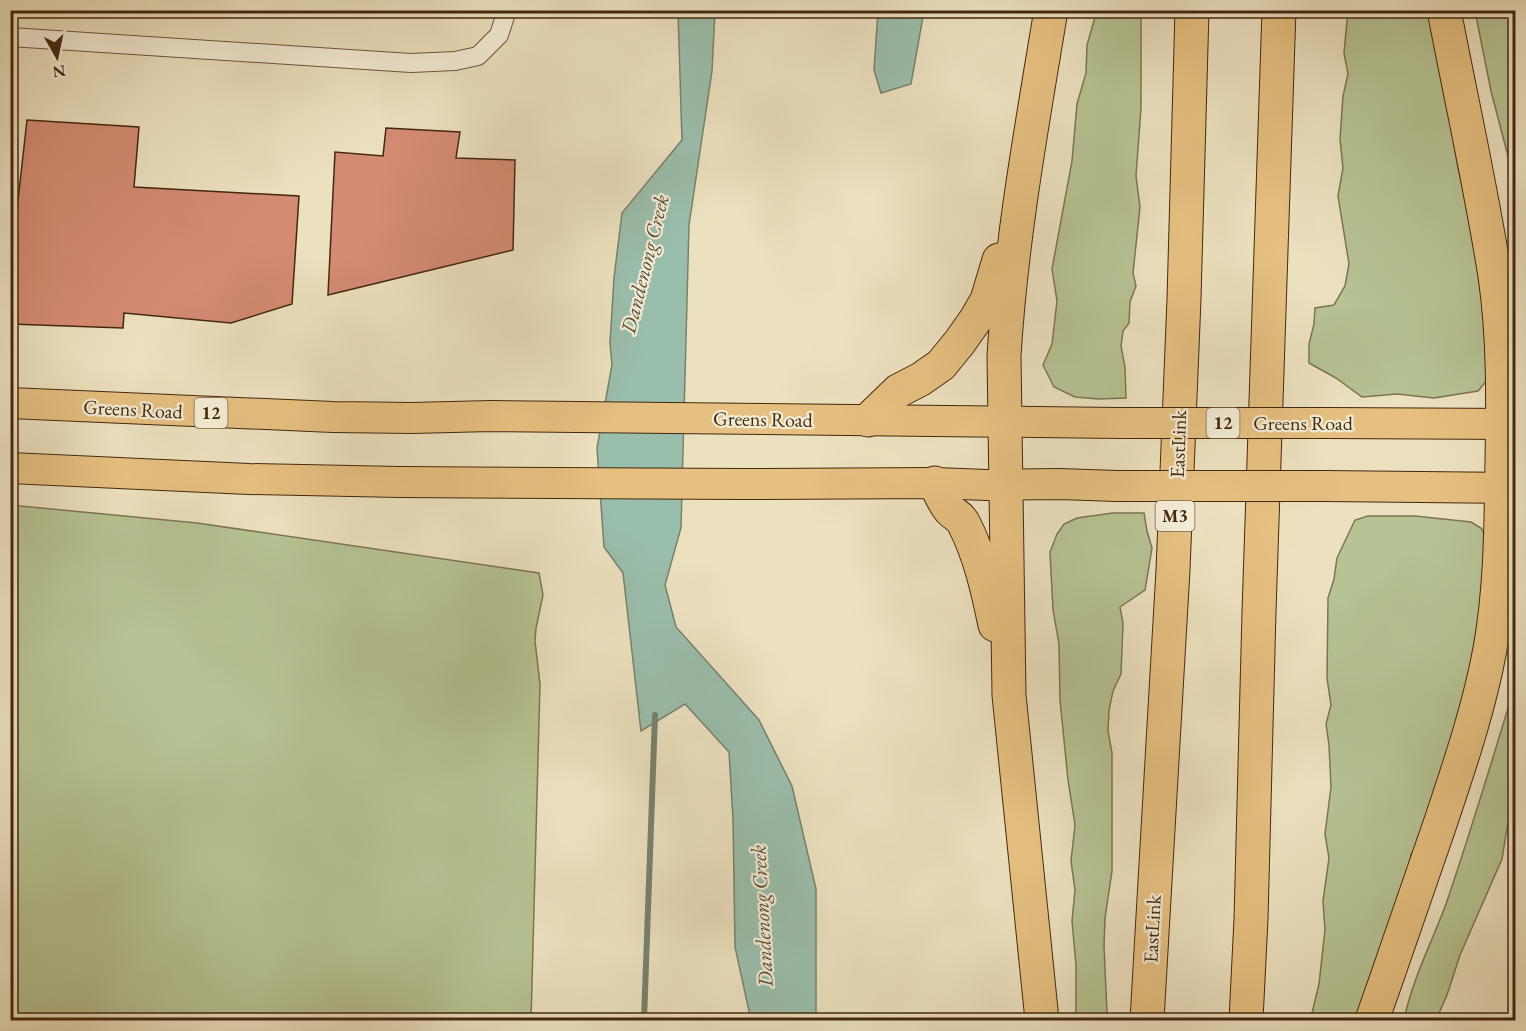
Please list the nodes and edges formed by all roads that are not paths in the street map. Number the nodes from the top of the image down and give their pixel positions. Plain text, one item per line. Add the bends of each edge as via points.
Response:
1 (507, 10) edge
2 (1051, 10) edge
3 (1192, 10) edge
4 (1279, 10) edge
5 (1444, 10) edge
6 (10, 37) edge
7 (1018, 211) junction
8 (1486, 226) junction
9 (1515, 324) edge
10 (10, 403) edge
11 (868, 420) junction
12 (1005, 423) junction
13 (1509, 424) edge
14 (10, 468) edge
15 (935, 483) junction
16 (1006, 485) junction
17 (1508, 488) edge
18 (1508, 546) edge
19 (1009, 695) junction
20 (1042, 1020) edge
21 (1147, 1020) edge
22 (1246, 1020) edge
23 (1372, 1020) edge

1 - 6 street via 499,35 478,56 455,61 411,63
2 - 7 highway
3 - 21 highway, EastLink / M3 via 1173,570
4 - 22 highway
5 - 8 highway
7 - 11 highway via 1003,244 987,300 976,320 941,365 898,392
7 - 12 highway via 1006,322
8 - 9 highway
8 - 13 highway via 1501,327
10 - 11 main road, Greens Road / 12 via 333,417
11 - 12 main road, Greens Road / 12
12 - 13 main road, Greens Road / 12, bridge
12 - 16 highway
13 - 17 highway
14 - 15 main road via 400,482
15 - 16 main road
15 - 19 highway via 950,510 963,523 976,554
16 - 17 main road, bridge
16 - 19 highway
17 - 18 highway
18 - 23 highway via 1479,697
19 - 20 highway

